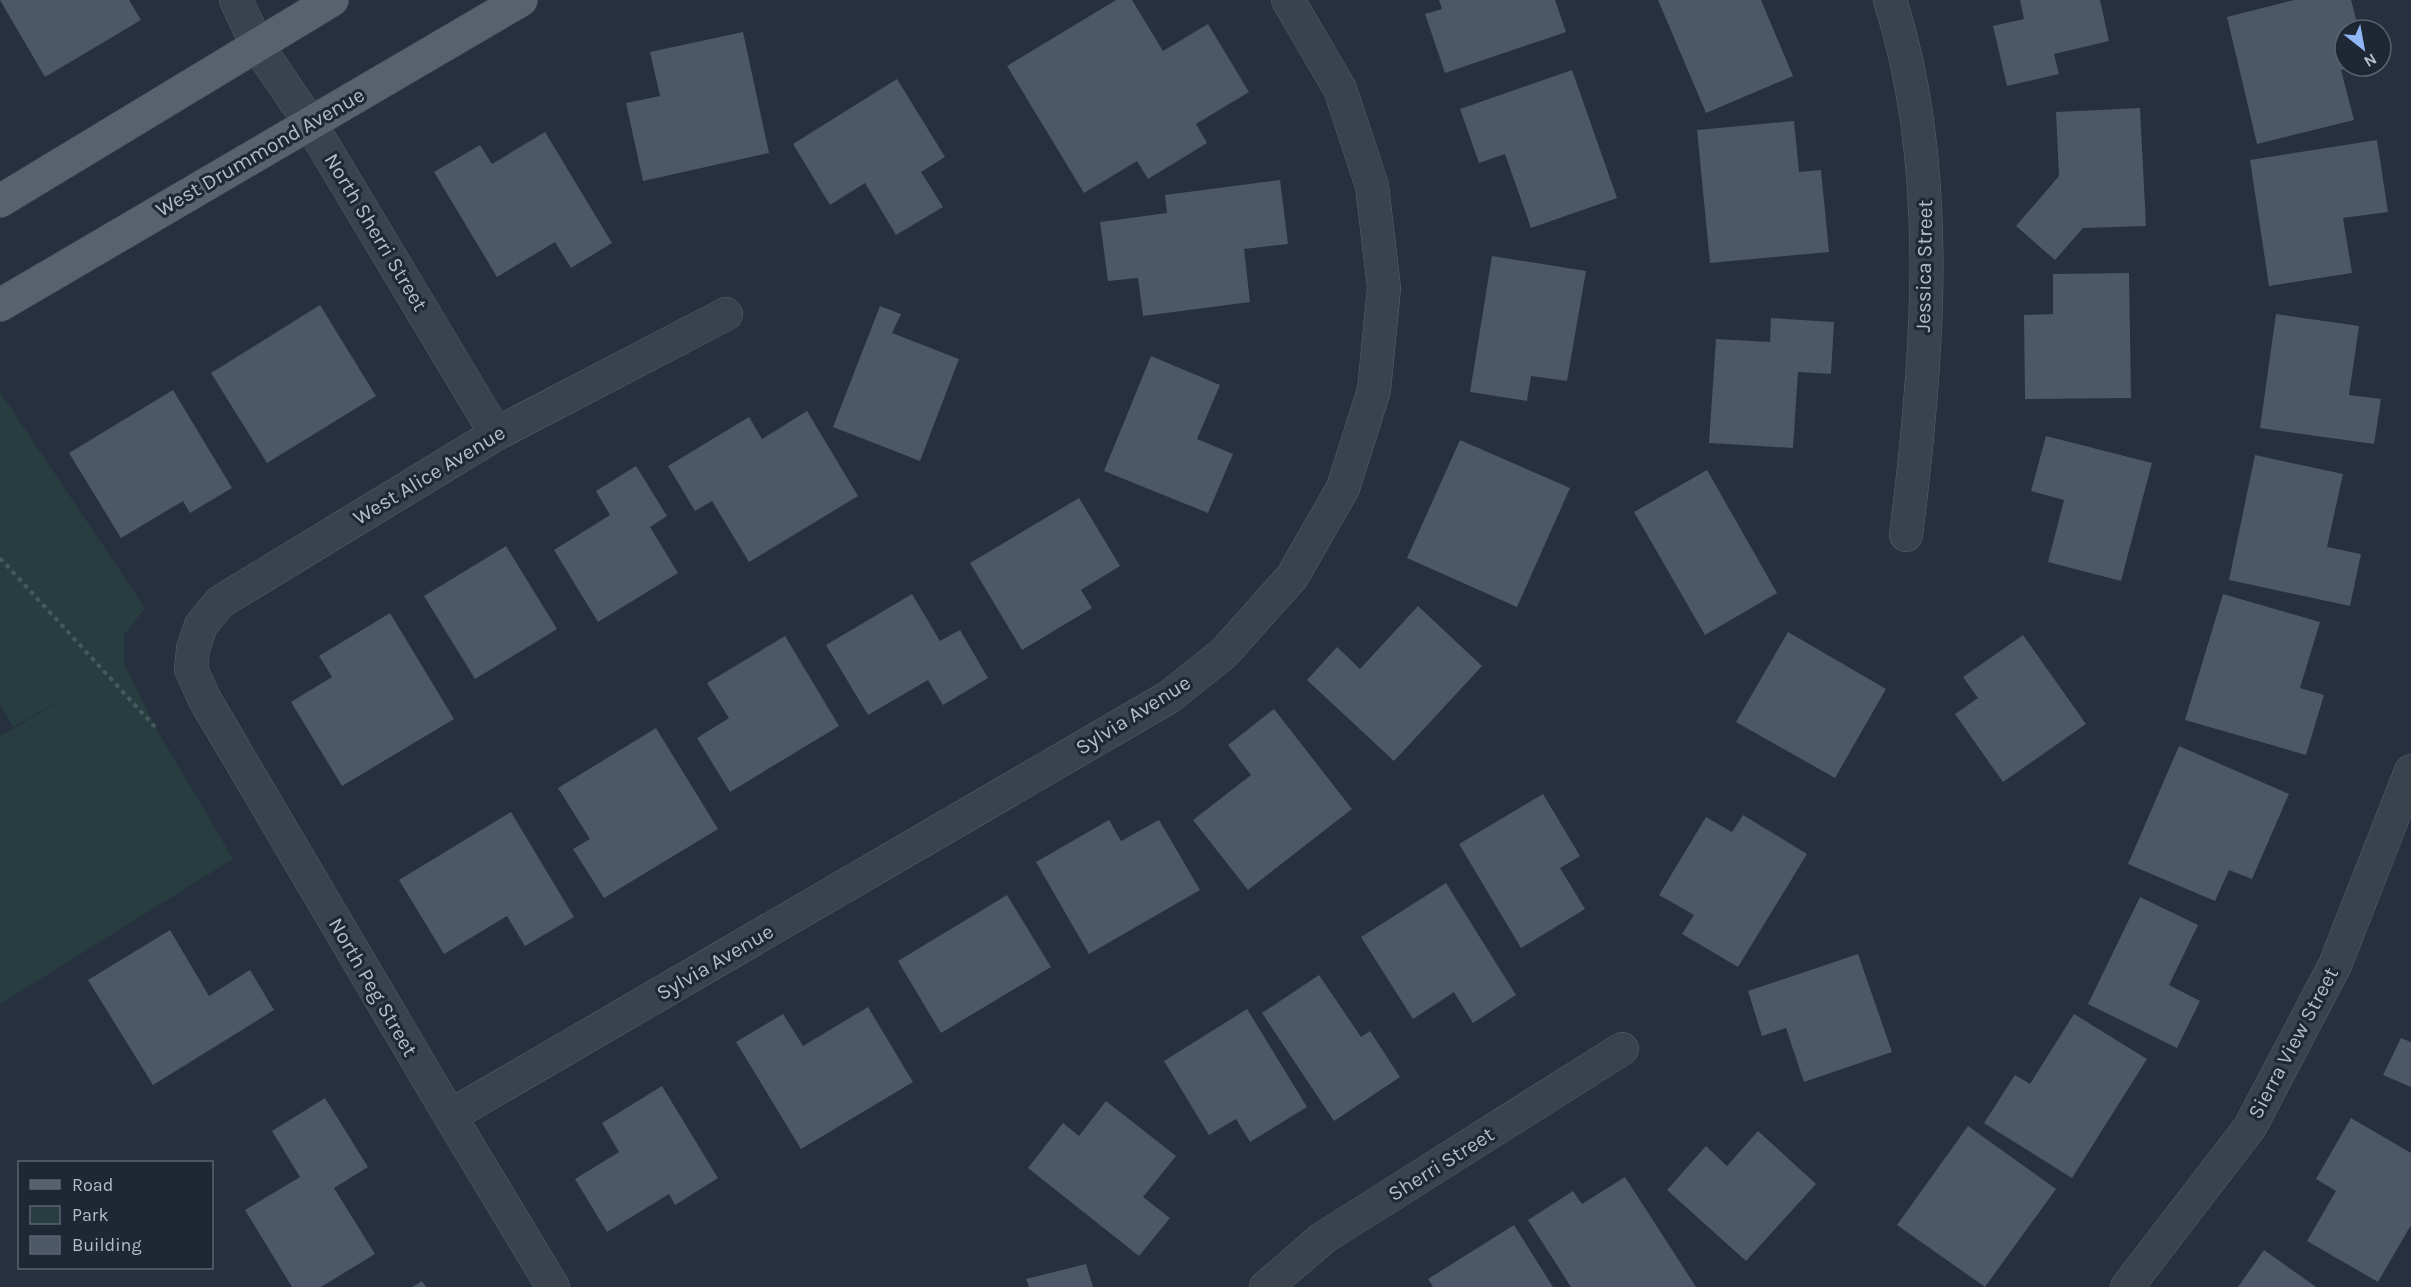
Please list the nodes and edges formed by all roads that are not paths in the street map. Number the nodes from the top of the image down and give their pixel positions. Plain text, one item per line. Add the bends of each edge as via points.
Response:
1 (236, 0) edge
2 (332, 0) edge
3 (521, 0) edge
4 (1288, 0) edge
5 (1890, 0) edge
6 (257, 45) junction
7 (310, 123) junction
8 (0, 201) edge
9 (0, 305) edge
10 (726, 314) dead end
11 (496, 434) junction
12 (1906, 535) dead end
13 (198, 685) joint
14 (2411, 771) edge
15 (1622, 1049) dead end
16 (450, 1116) junction
17 (553, 1287) edge
18 (1266, 1287) edge
19 (2127, 1287) edge

1 - 6 street, North Sherri Street
2 - 6 main road
3 - 7 main road, West Drummond Avenue
4 - 16 street, Sylvia Avenue via 1340,89 1372,186 1384,288 1374,390 1343,488 1292,577 1224,653 1168,697
5 - 12 street, Jessica Street via 1902,37 1925,171 1921,417
6 - 7 street, North Sherri Street
6 - 8 main road
7 - 9 main road, West Drummond Avenue
7 - 11 street, North Sherri Street
10 - 11 street, West Alice Avenue
11 - 13 street, West Alice Avenue via 220,602 201,625 194,649 191,669
13 - 16 street, North Peg Street
14 - 19 street, Sierra View Street via 2335,965 2250,1126
15 - 18 street, Sherri Street via 1323,1238
16 - 17 street, North Peg Street

